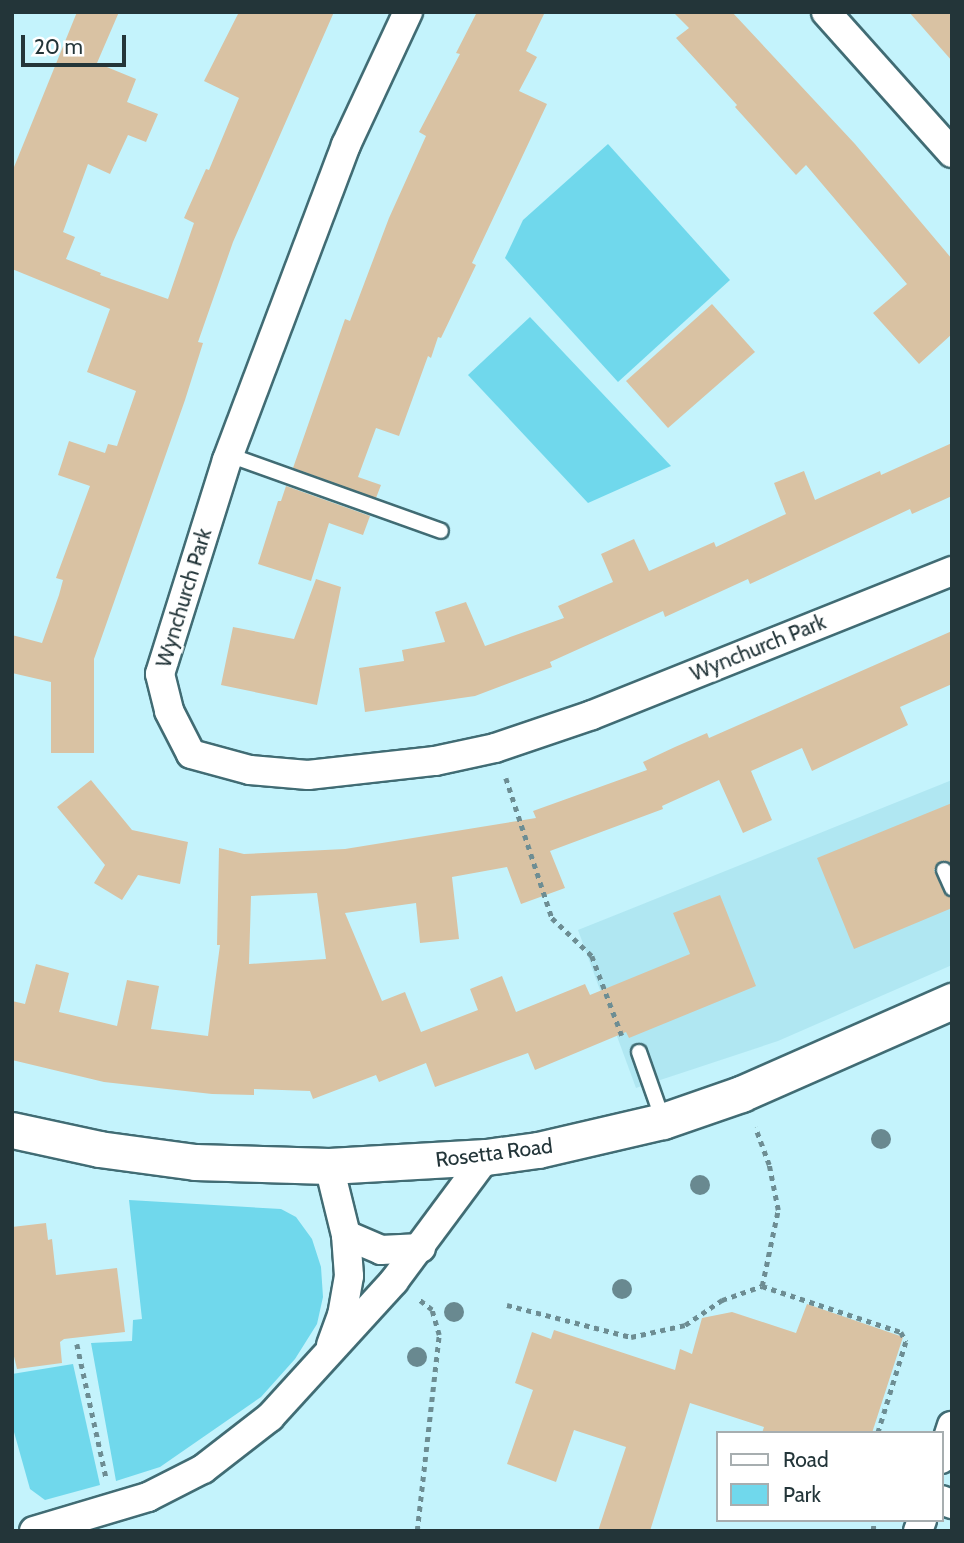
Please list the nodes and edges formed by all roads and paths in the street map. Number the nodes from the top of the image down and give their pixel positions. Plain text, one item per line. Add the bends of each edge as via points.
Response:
1 (408, 12) edge
2 (826, 12) edge
3 (952, 153) edge
4 (229, 455) junction
5 (441, 531) dead end
6 (952, 570) edge
7 (495, 748) junction
8 (944, 870) dead end
9 (952, 888) edge
10 (952, 1001) edge
11 (639, 1052) joint
12 (741, 1094) junction
13 (663, 1121) junction
14 (12, 1130) edge
15 (486, 1157) junction
16 (329, 1166) junction
17 (346, 1235) junction
18 (421, 1248) junction
19 (394, 1281) junction
20 (762, 1286) junction
21 (507, 1305) dead end
22 (78, 1344) dead end
23 (324, 1360) junction
24 (952, 1426) edge
25 (879, 1431) edge
26 (943, 1453) edge
27 (114, 1508) junction
28 (34, 1531) edge
29 (416, 1531) edge

1 - 4 street, Wynchurch Park via 346,145
2 - 3 street
4 - 5 lane
4 - 7 street, Wynchurch Park via 160,674 169,711 191,754 250,770 308,775 435,761
6 - 7 street, Wynchurch Park via 592,715
7 - 11 path via 552,918 592,956 623,1038
8 - 9 lane
10 - 12 street, Rosetta Road
11 - 13 lane
12 - 13 street, Rosetta Road
12 - 20 path via 769,1165 778,1210
13 - 15 street, Rosetta Road via 538,1150
14 - 16 street, Rosetta Road via 99,1149 195,1162
15 - 16 street, Rosetta Road
15 - 18 street
16 - 17 street
17 - 18 street via 381,1250
17 - 23 street via 349,1276
18 - 19 street
19 - 23 street
19 - 29 path via 432,1310 439,1335
20 - 21 path via 722,1300 685,1325 631,1337
20 - 25 path via 901,1332 906,1342
22 - 27 path
23 - 27 street via 270,1417 203,1469 148,1497
24 - 26 street
27 - 28 street

